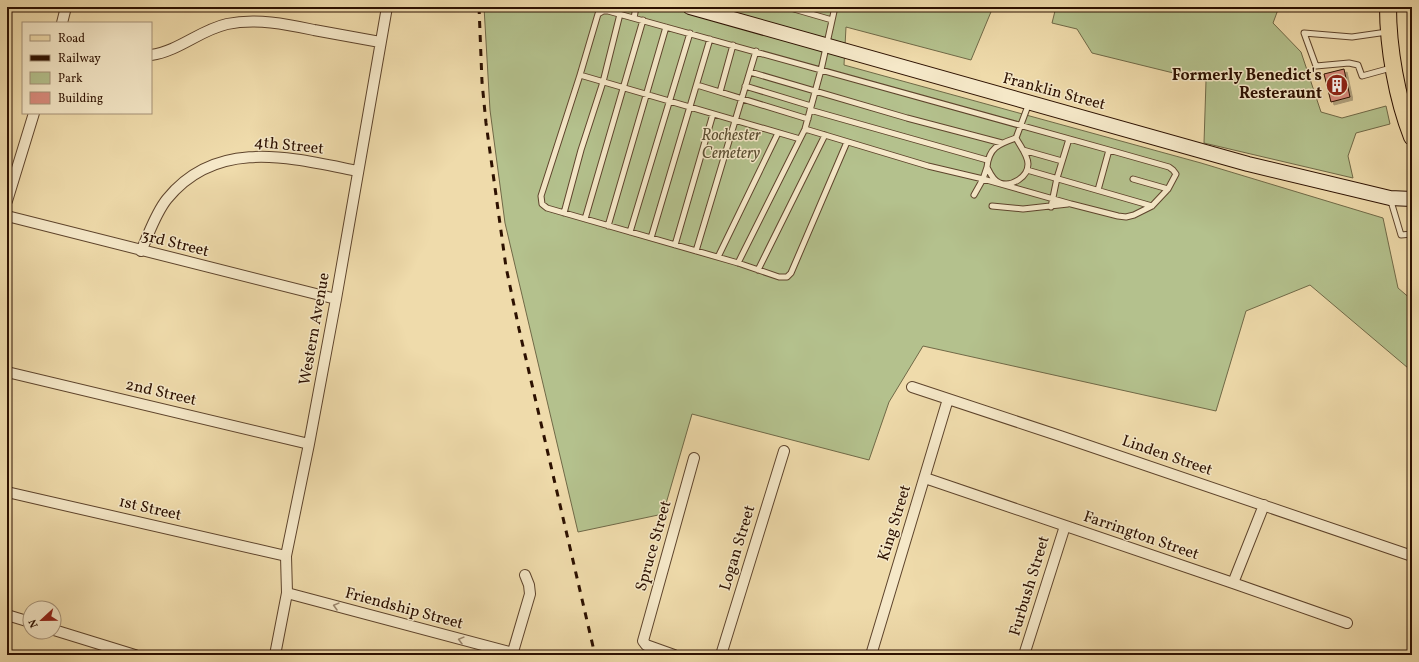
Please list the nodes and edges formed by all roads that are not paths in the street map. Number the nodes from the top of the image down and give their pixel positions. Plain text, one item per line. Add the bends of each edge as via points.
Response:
1 (66, 7) edge
2 (387, 7) edge
3 (636, 7) edge
4 (690, 7) edge
5 (787, 7) edge
6 (835, 7) edge
7 (1388, 7) edge
8 (620, 14) junction
9 (634, 18) junction
10 (643, 20) junction
11 (832, 20) junction
12 (62, 22) edge
13 (666, 27) junction
14 (1389, 32) junction
15 (690, 33) junction
16 (710, 39) junction
17 (380, 42) junction
18 (733, 45) junction
19 (826, 46) junction
20 (756, 51) junction
21 (152, 55) edge
22 (1394, 67) junction
23 (821, 70) junction
24 (750, 72) junction
25 (580, 75) junction
26 (603, 82) junction
27 (697, 85) junction
28 (745, 86) junction
29 (623, 87) junction
30 (720, 92) junction
31 (815, 92) junction
32 (646, 94) junction
33 (742, 98) junction
34 (670, 101) junction
35 (1029, 104) junction
36 (690, 107) junction
37 (811, 108) junction
38 (34, 114) edge
39 (713, 114) junction
40 (808, 119) junction
41 (735, 120) junction
42 (1022, 126) junction
43 (805, 129) junction
44 (778, 133) junction
45 (825, 134) junction
46 (1412, 137) edge
47 (1016, 138) junction
48 (800, 139) junction
49 (1069, 139) junction
50 (847, 142) junction
51 (1002, 143) junction
52 (1023, 150) junction
53 (1109, 150) junction
54 (988, 160) junction
55 (1062, 160) junction
56 (987, 167) junction
57 (1027, 170) junction
58 (358, 171) junction
59 (1057, 178) junction
60 (983, 179) junction
61 (1133, 179) dead end
62 (1001, 184) junction
63 (1168, 189) junction
64 (1098, 190) junction
65 (974, 195) dead end
66 (1052, 198) junction
67 (1390, 198) junction
68 (1412, 199) edge
69 (7, 201) edge
70 (1071, 204) junction
71 (992, 206) dead end
72 (1152, 206) junction
73 (1051, 207) junction
74 (564, 213) junction
75 (7, 216) edge
76 (585, 219) junction
77 (608, 226) junction
78 (630, 232) junction
79 (1412, 234) edge
80 (651, 238) junction
81 (675, 245) junction
82 (141, 251) junction
83 (696, 251) junction
84 (718, 257) junction
85 (738, 263) junction
86 (758, 270) junction
87 (336, 299) junction
88 (7, 372) edge
89 (912, 387) dead end
90 (948, 399) junction
91 (309, 444) junction
92 (784, 451) dead end
93 (694, 458) dead end
94 (925, 478) junction
95 (7, 492) edge
96 (1264, 505) junction
97 (1065, 526) junction
98 (286, 556) junction
99 (1412, 556) edge
100 (525, 575) dead end
101 (1233, 583) junction
102 (287, 593) junction
103 (7, 615) edge
104 (22, 620) edge
105 (1347, 623) dead end
106 (62, 632) edge
107 (512, 654) edge
108 (135, 655) edge
109 (275, 655) edge
110 (674, 655) edge
111 (721, 655) edge
112 (871, 655) edge
113 (1024, 655) edge

1 - 12 street
2 - 17 street, Western Avenue
3 - 9 lane
4 - 19 street, Franklin Street
5 - 11 lane
6 - 11 lane
7 - 14 main road
8 - 9 lane
8 - 25 lane via 608,10 598,14
8 - 26 lane
9 - 10 lane
10 - 13 lane
10 - 29 lane
11 - 19 lane
13 - 15 lane
13 - 32 lane
14 - 22 main road
14 - 22 lane via 1362,37 1304,33 1316,66 1358,65 1362,76
15 - 16 lane
15 - 34 lane
16 - 18 lane
16 - 27 lane
17 - 21 street via 253,21 213,28 178,47
17 - 58 street, Western Avenue
18 - 20 lane
18 - 30 lane
19 - 23 lane
19 - 35 street, Franklin Street
20 - 23 lane
20 - 24 lane
22 - 46 main road
23 - 31 lane
23 - 42 lane
24 - 28 lane
24 - 31 lane
25 - 26 lane
25 - 74 lane via 541,196 542,204
26 - 29 lane
26 - 74 lane
27 - 30 lane
27 - 36 lane
28 - 33 lane
28 - 37 lane
29 - 32 lane
29 - 76 lane
30 - 33 lane
31 - 37 lane
31 - 51 lane
32 - 34 lane
32 - 77 lane
33 - 40 lane
33 - 41 lane
34 - 36 lane
34 - 78 lane
35 - 42 lane
35 - 67 street, Franklin Street via 1248,164
36 - 39 lane
36 - 80 lane
37 - 40 lane
37 - 54 lane
38 - 69 street
39 - 41 lane
39 - 81 lane
40 - 43 lane
41 - 44 lane
41 - 83 lane
42 - 47 lane
42 - 49 lane
43 - 45 lane
43 - 48 lane
44 - 48 lane
44 - 84 lane
45 - 50 lane
45 - 86 lane
47 - 51 lane
47 - 52 lane
48 - 85 lane
49 - 53 lane
49 - 55 lane
50 - 60 lane
50 - 86 lane via 791,273 783,277
51 - 54 lane via 994,148
52 - 55 lane
52 - 57 lane via 1028,163
53 - 63 lane via 1173,170 1176,174
53 - 64 lane
54 - 56 lane
55 - 59 lane
56 - 60 lane
56 - 62 lane via 994,180
57 - 59 lane
57 - 62 lane via 1017,181
58 - 82 street, 4th Street via 273,156 246,157 220,162 197,173 175,190 159,212
58 - 87 street, Western Avenue
59 - 64 lane
59 - 66 lane
60 - 62 lane
60 - 65 lane
61 - 63 lane
62 - 66 lane
63 - 72 lane
64 - 72 lane
66 - 70 lane
66 - 73 lane
67 - 68 street, Franklin Street
67 - 79 lane via 1401,235
70 - 72 lane via 1126,216
70 - 73 lane
71 - 73 lane via 1023,209
74 - 76 lane
75 - 82 street, 3rd Street
76 - 77 lane
77 - 78 lane
78 - 80 lane
80 - 81 lane
81 - 83 lane
82 - 87 street, 3rd Street
83 - 84 lane
84 - 85 lane
85 - 86 lane
87 - 91 street, Western Avenue
88 - 91 street, 2nd Street
89 - 90 street, Linden Street
90 - 94 street, King Street
90 - 96 street, Linden Street
91 - 98 street, Western Avenue
92 - 111 street, Logan Street
93 - 110 street, Spruce Street via 643,641 646,645
94 - 97 street, Farrington Street
94 - 112 street, King Street
95 - 98 street, 1st Street
96 - 99 street, Linden Street
96 - 101 street
97 - 101 street, Farrington Street
97 - 113 street, Furbush Street
98 - 102 street, Western Avenue
100 - 107 street via 530,594
101 - 105 street, Farrington Street
107 -> 102 street, Friendship Street
102 - 109 street, Western Avenue
103 - 104 street
106 - 108 street

